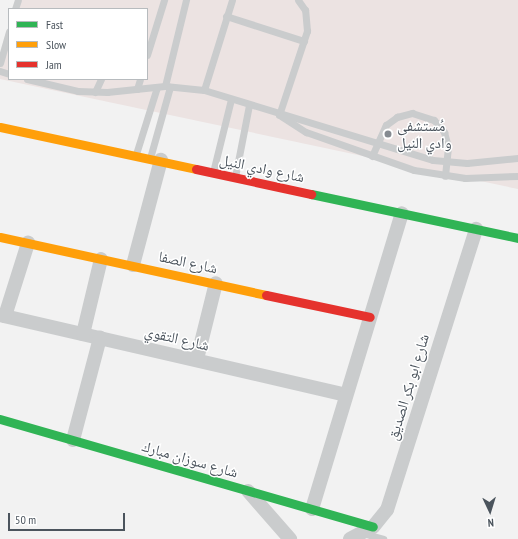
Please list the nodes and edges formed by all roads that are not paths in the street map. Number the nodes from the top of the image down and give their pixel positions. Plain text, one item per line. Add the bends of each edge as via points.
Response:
1 (164, 0) edge
2 (186, 0) edge
3 (232, 0) edge
4 (298, 0) edge
5 (226, 16) junction
6 (8, 35) edge
7 (304, 41) junction
8 (148, 48) edge
9 (0, 63) edge
10 (31, 80) edge
11 (101, 80) edge
12 (140, 80) edge
13 (157, 87) junction
14 (167, 87) junction
15 (137, 89) junction
16 (204, 90) junction
17 (95, 92) junction
18 (231, 99) junction
19 (249, 105) junction
20 (279, 115) junction
21 (0, 126) edge
22 (377, 144) junction
23 (136, 156) junction
24 (372, 156) junction
25 (518, 158) edge
26 (156, 159) junction
27 (448, 162) junction
28 (212, 172) junction
29 (445, 176) junction
30 (518, 176) edge
31 (234, 177) junction
32 (402, 213) junction
33 (476, 229) junction
34 (0, 237) edge
35 (518, 238) edge
36 (28, 243) junction
37 (101, 259) junction
38 (132, 265) junction
39 (216, 282) junction
40 (2, 316) edge
41 (370, 317) junction
42 (83, 334) junction
43 (100, 338) junction
44 (197, 359) junction
45 (346, 395) junction
46 (0, 419) edge
47 (73, 440) junction
48 (248, 490) junction
49 (312, 509) junction
50 (362, 533) edge
51 (290, 539) edge
52 (383, 539) edge

1 - 8 lane
2 - 14 lane
3 - 5 lane
4 - 7 lane via 308,20
5 - 7 lane
5 - 16 lane
6 - 9 lane
7 - 20 lane
10 - 17 lane via 78,91
11 - 17 lane
12 - 15 lane
13 - 14 lane
13 - 15 lane
13 - 23 lane
14 - 16 lane
14 - 26 lane
15 - 17 lane
16 - 18 lane
18 - 19 lane
18 - 28 lane
19 - 20 lane
19 - 31 lane
20 - 22 lane via 310,121
20 - 24 lane via 306,132
21 - 23 street, شارع وادي النيل
22 - 24 lane
22 - 27 lane
22 - 27 lane via 391,121 412,113 434,120 440,126 446,140
23 - 26 street, شارع وادي النيل
24 - 29 lane via 414,170
25 - 27 lane via 491,163
26 - 28 street, شارع وادي النيل
26 - 38 street
27 - 29 lane
28 - 31 street, شارع وادي النيل
29 - 30 lane
31 - 32 street, شارع وادي النيل
32 - 33 street, شارع وادي النيل
32 - 41 street
33 - 35 street, شارع وادي النيل
33 - 50 street, شارع ابو بكر الصديق via 387,510
34 - 36 street, شارع الصفا
36 - 37 street, شارع الصفا
36 - 40 street
37 - 38 street, شارع الصفا
37 - 42 street
38 - 39 street, شارع الصفا
39 - 41 street, شارع الصفا
39 - 44 street
40 - 42 street, شارع التقوي
41 - 45 street
42 - 43 street, شارع التقوي
43 - 44 street, شارع التقوي
43 - 47 street
44 - 45 street, شارع التقوي
45 - 49 street
46 - 47 street, شارع سوزان مبارك
47 - 48 street, شارع سوزان مبارك
48 - 49 street, شارع سوزان مبارك
48 - 51 street
49 - 50 street, شارع سوزان مبارك
50 - 52 lane

